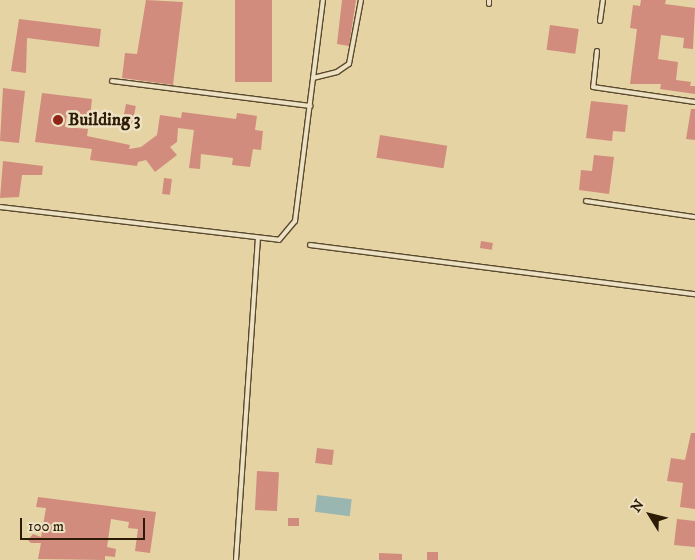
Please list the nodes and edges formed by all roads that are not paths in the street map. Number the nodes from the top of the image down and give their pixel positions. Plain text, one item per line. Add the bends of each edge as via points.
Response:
1 (323, 0) edge
2 (361, 0) edge
3 (603, 0) edge
4 (600, 21) dead end
5 (597, 51) dead end
6 (313, 78) junction
7 (112, 81) dead end
8 (695, 102) edge
9 (310, 106) junction
10 (586, 201) dead end
11 (0, 207) edge
12 (695, 217) edge
13 (258, 240) junction
14 (310, 245) dead end
15 (695, 294) edge
16 (236, 560) edge

1 - 6 lane
2 - 6 lane via 349,64 337,72
3 - 4 lane
5 - 8 lane via 593,87
6 - 9 lane
7 - 9 lane
9 - 13 lane via 295,221 279,240
10 - 12 lane
11 - 13 lane
13 - 16 lane
14 - 15 lane

